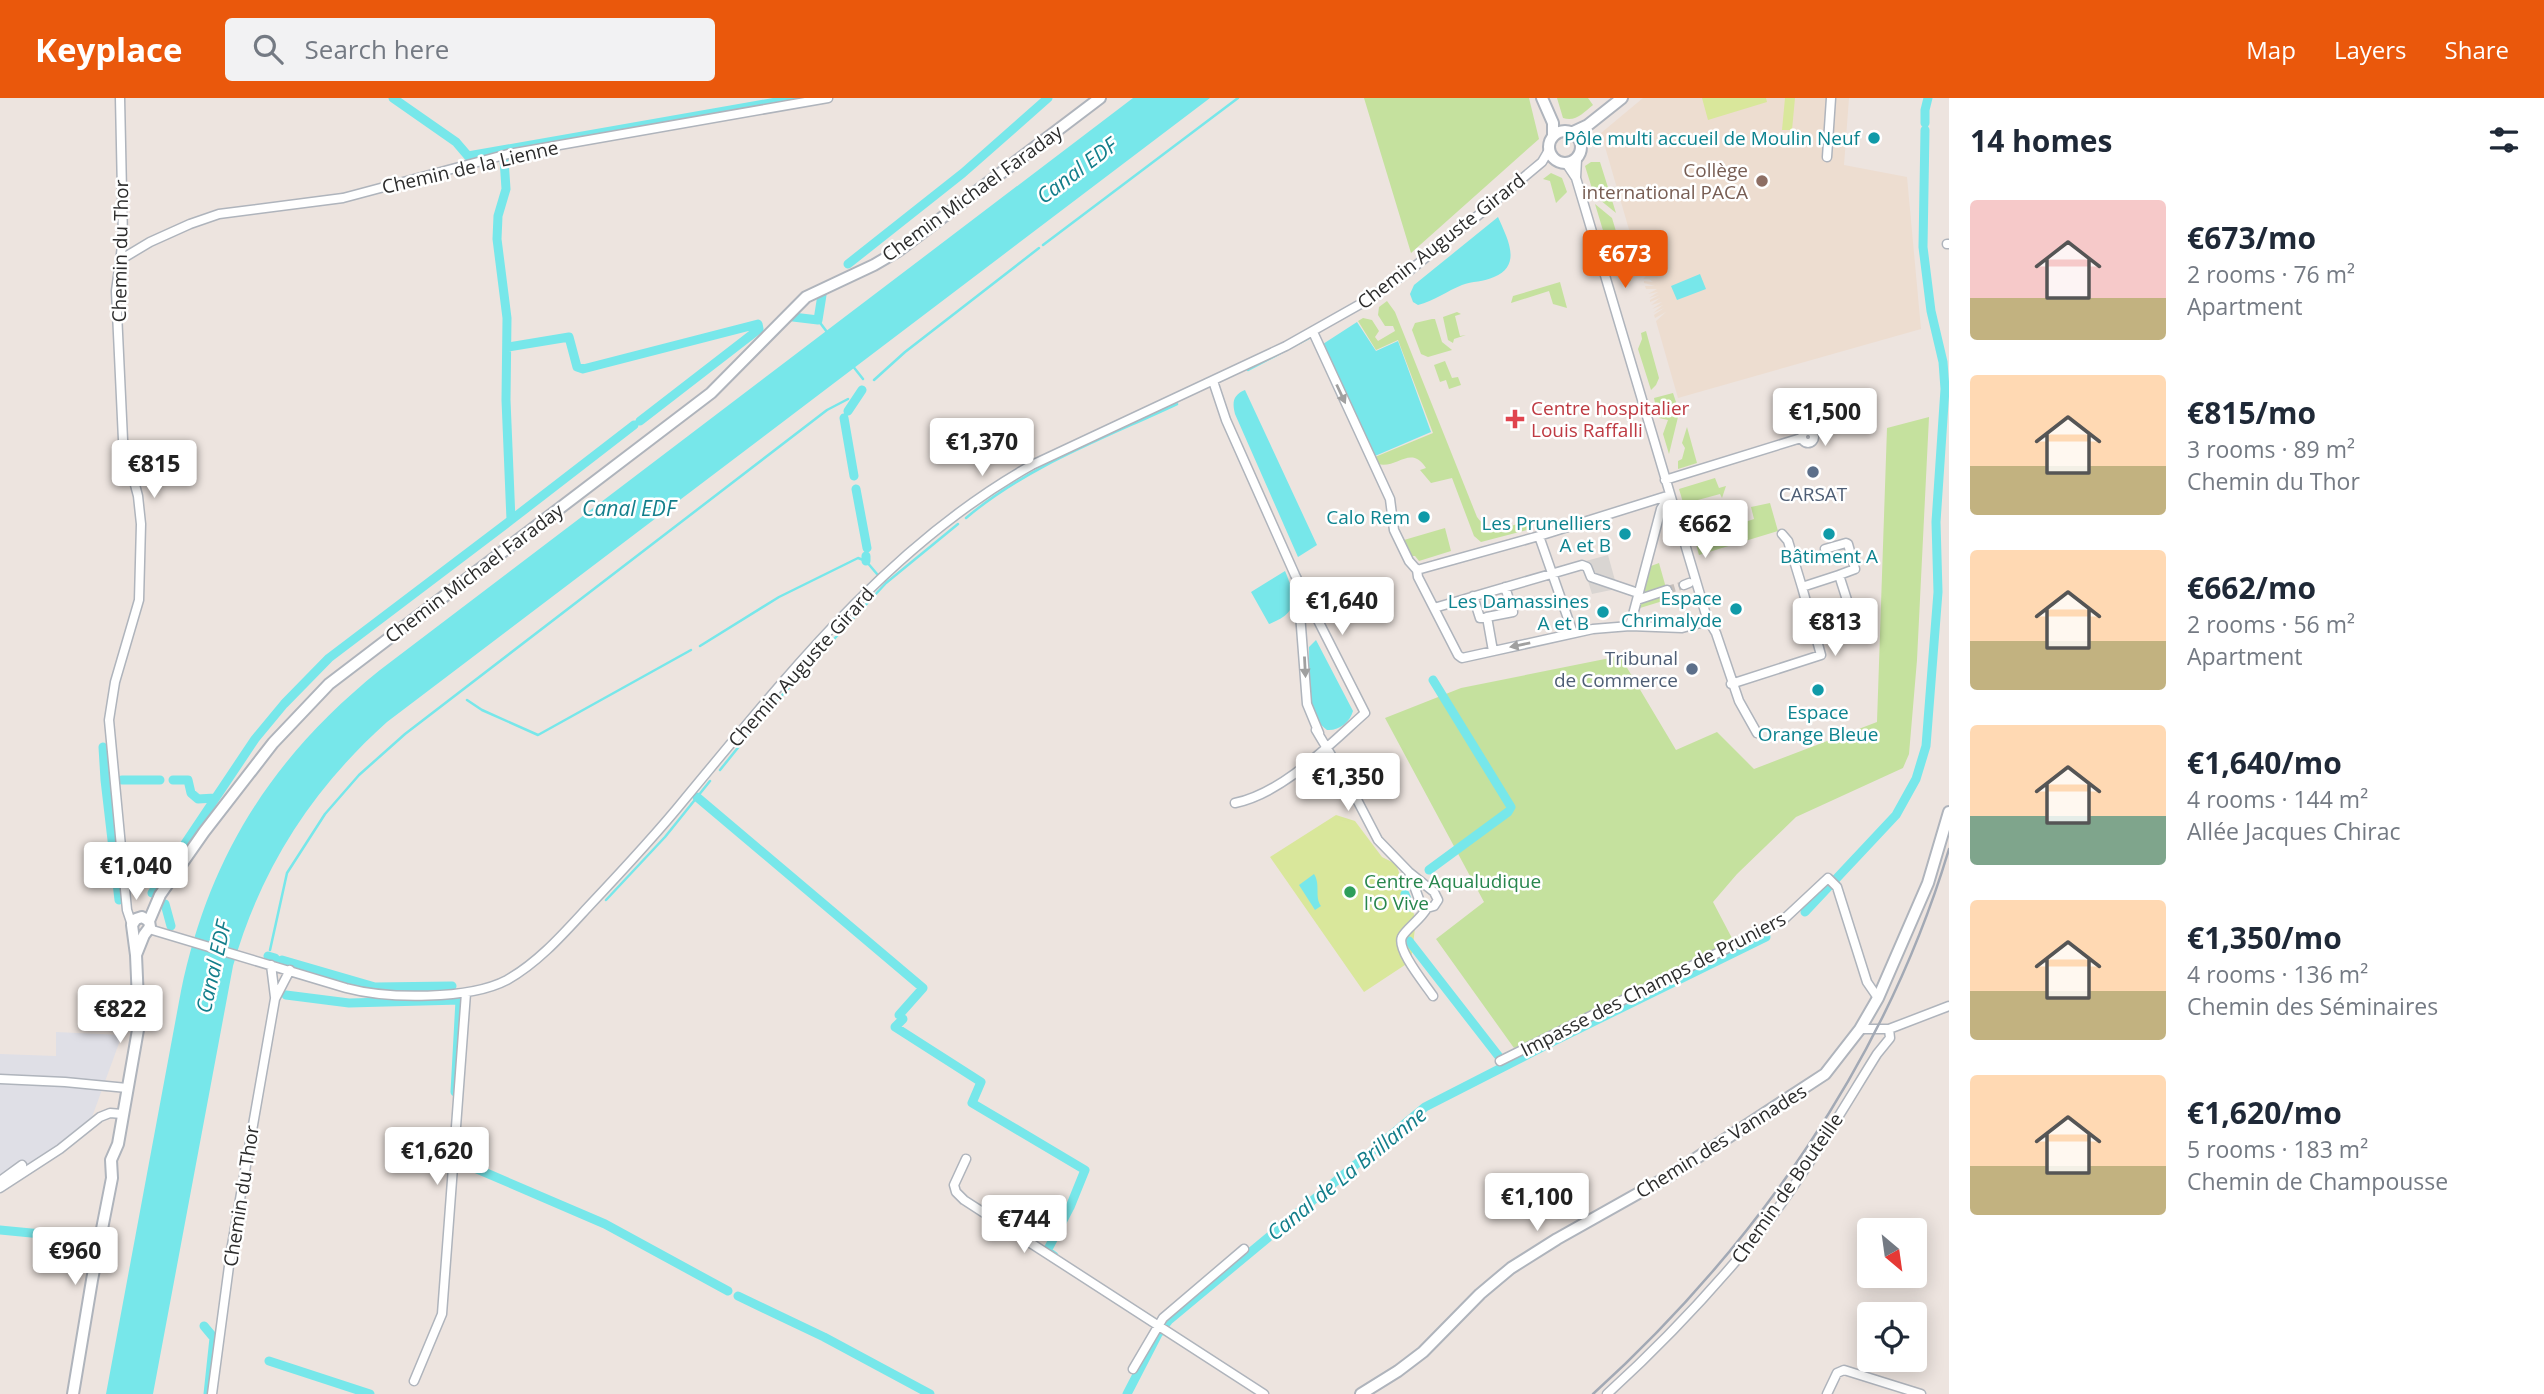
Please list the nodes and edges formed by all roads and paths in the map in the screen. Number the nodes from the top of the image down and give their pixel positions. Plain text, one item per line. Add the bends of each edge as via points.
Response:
1 (120, 98) edge
2 (828, 98) edge
3 (1100, 98) edge
4 (1542, 98) edge
5 (1622, 98) edge
6 (1831, 98) edge
7 (1553, 123) junction
8 (1588, 125) junction
9 (1569, 131) junction
10 (1553, 136) junction
11 (1581, 142) junction
12 (1827, 157) dead end
13 (1557, 158) junction
14 (1577, 159) junction
15 (1576, 178) junction
16 (120, 260) junction
17 (1313, 332) junction
18 (1213, 381) junction
19 (1817, 440) dead end
20 (1665, 480) junction
21 (1670, 495) junction
22 (1782, 534) dead end
23 (1539, 536) junction
24 (1825, 549) dead end
25 (1417, 570) junction
26 (1295, 575) junction
27 (1552, 575) junction
28 (1839, 575) junction
29 (1505, 587) junction
30 (1802, 587) junction
31 (1667, 590) tunnel mouth
32 (1473, 596) junction
33 (1637, 596) junction
34 (1434, 608) junction
35 (1484, 618) dead end
36 (1708, 621) junction
37 (1854, 622) dead end
38 (1630, 626) junction
39 (1573, 633) junction
40 (1326, 636) junction
41 (1303, 640) junction
42 (1493, 651) junction
43 (1731, 684) junction
44 (1316, 730) junction
45 (1757, 733) dead end
46 (1340, 734) junction
47 (1326, 747) junction
48 (1235, 803) dead end
49 (1949, 812) edge
50 (1409, 872) junction
51 (1427, 908) junction
52 (141, 926) junction
53 (271, 965) junction
54 (290, 970) junction
55 (466, 993) junction
56 (1433, 996) dead end
57 (1878, 998) junction
58 (275, 999) junction
59 (1949, 1006) edge
60 (1860, 1029) junction
61 (1889, 1029) junction
62 (1500, 1061) dead end
63 (0, 1079) edge
64 (127, 1088) junction
65 (122, 1114) junction
66 (966, 1159) dead end
67 (22, 1165) dead end
68 (0, 1181) edge
69 (0, 1188) edge
70 (1244, 1249) dead end
71 (1157, 1326) junction
72 (1133, 1369) dead end
73 (414, 1381) dead end
74 (73, 1394) edge
75 (212, 1394) edge
76 (1264, 1394) edge
77 (1361, 1394) edge
78 (1607, 1394) edge
79 (1827, 1394) edge
80 (1921, 1394) edge

1 - 16 street, Chemin du Thor
2 - 16 street, Chemin de la Lienne via 508,154 343,198 219,214 190,223
3 - 52 main road, Chemin Michael Faraday via 898,251 794,306 703,399 337,678 273,743 194,846
4 - 7 main road
5 - 8 main road
6 - 12 street
7 - 9 main road
7 - 10 main road
8 - 9 main road
8 - 11 main road
9 - 10 main road
9 - 11 main road
10 - 13 main road
11 - 14 main road
13 - 14 main road
13 - 15 street
13 - 17 street, Chemin Auguste Girard via 1542,162 1389,286
14 - 15 street
15 - 20 street
16 - 52 street, Chemin du Thor via 116,291 123,440 141,518 139,600 115,682 110,720 127,901
17 - 18 street, Chemin Auguste Girard
17 -> 25 street via 1390,499 1394,530
18 - 26 street
18 - 55 street, Chemin Auguste Girard via 1032,465 991,489 926,539 840,618 640,855 558,939 512,977
19 - 20 street via 1813,433 1803,432 1801,438
20 - 21 street
21 - 23 street
21 - 33 street via 1661,509
21 - 36 street
22 - 30 street
23 - 25 street
23 - 27 street
24 - 28 street via 1847,543 1855,569
25 - 34 street
26 - 40 street
26 - 41 street
27 - 29 street
27 - 33 street via 1585,565 1591,577
27 - 39 street
28 - 30 street
28 - 37 street
29 - 32 street
29 - 42 street via 1513,612 1487,617
30 - 43 street via 1821,655
31 - 33 street
32 - 34 street
32 - 35 street via 1480,618
33 - 38 street
34 - 42 street via 1459,657
36 - 38 street via 1682,628
36 - 43 street
38 - 39 street
39 -> 42 street
40 - 41 street via 1316,630
40 - 46 street via 1365,713
41 -> 44 street via 1307,704
43 - 45 street
44 - 46 street via 1326,738
44 - 47 street
46 - 47 street
47 - 48 street via 1267,791
47 - 50 street via 1378,840
49 - 57 main road, Chemin des Vannades via 1928,883
50 - 51 street via 1420,902
50 - 51 street via 1437,895 1437,903
51 - 56 street via 1401,943
52 - 53 street
52 - 64 main road via 136,955 139,1017
53 - 54 street
53 - 58 street, Chemin du Thor
54 - 55 street, Chemin Auguste Girard via 378,994
54 - 58 street, Chemin du Thor
55 - 73 street via 442,1314
57 - 60 main road, Chemin des Vannades
57 - 62 street, Impasse des Champs de Pruniers via 1867,982 1834,882 1825,880 1783,920
58 - 75 street, Chemin du Thor via 231,1251
59 - 61 street
60 - 61 street
60 - 77 main road, Chemin des Vannades via 1819,1079 1679,1170 1511,1268 1423,1352
61 - 78 street, Chemin de Bouteille via 1889,1038 1808,1165 1758,1234 1680,1323
63 - 64 street
64 - 65 main road
65 - 69 street via 100,1117
65 - 74 main road
66 - 71 street via 954,1182 960,1197
67 - 68 street
70 - 71 street
71 - 72 street
71 - 76 street
79 - 80 street via 1837,1373 1844,1370

